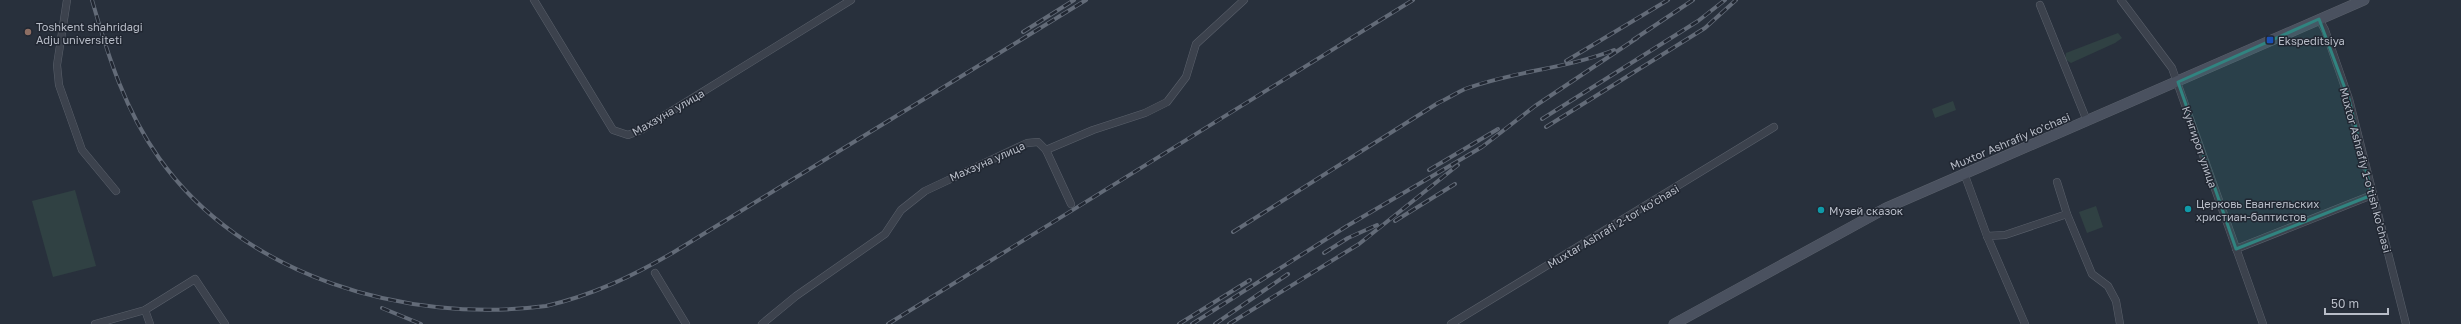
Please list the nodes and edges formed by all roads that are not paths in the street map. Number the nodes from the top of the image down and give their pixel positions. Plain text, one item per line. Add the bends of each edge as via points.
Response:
1 (66, 0) edge
2 (534, 0) edge
3 (851, 0) edge
4 (1244, 0) edge
5 (2121, 0) edge
6 (2364, 0) edge
7 (2040, 5) dead end
8 (2319, 19) junction
9 (2178, 82) junction
10 (2087, 121) junction
11 (1774, 127) dead end
12 (1046, 150) junction
13 (1964, 173) junction
14 (2057, 182) dead end
15 (116, 191) dead end
16 (2372, 195) junction
17 (1071, 204) dead end
18 (2067, 214) junction
19 (1987, 236) junction
20 (2236, 249) junction
21 (655, 273) dead end
22 (145, 310) junction
23 (95, 324) edge
24 (150, 324) edge
25 (225, 324) edge
26 (686, 324) edge
27 (762, 324) edge
28 (1451, 324) edge
29 (1674, 324) edge
30 (2025, 324) edge
31 (2120, 324) edge
32 (2263, 324) edge
33 (2406, 324) edge

1 - 15 street via 57,65 59,85 82,150
2 - 3 street, Махзуна улица via 613,130 628,135 641,130
4 - 12 street via 1196,44 1186,77 1168,102
5 - 9 street, Кунгирот улица via 2172,68
6 - 8 main road, Muxtor Ashrafiy ko'chasi
7 - 10 street
8 - 9 main road, Muxtor Ashrafiy ko'chasi
8 - 16 street, Muxtor Ashrafiy 1-o'tish ko'chasi via 2349,99
9 - 10 main road, Muxtor Ashrafiy ko'chasi
9 - 20 street, Кунгирот улица
10 - 13 main road, Muxtor Ashrafiy ko'chasi
11 - 28 street, Muxtar Ashrafi 2-tor ko'chasi
12 - 17 street
12 - 27 street, Махзуна улица via 1038,142 1027,143 925,191 901,210 885,234 796,296
13 - 19 street
13 - 29 main road, Muxtor Ashrafiy ko'chasi via 1886,208
14 - 18 street
16 - 20 street
16 - 33 street, Muxtor Ashrafiy 1-o'tish ko'chasi
18 - 19 street via 2005,235
18 - 31 street via 2092,274 2108,286 2116,301
19 - 30 street
20 - 32 street, Кунгирот улица
21 - 26 street
22 - 23 street
22 - 24 street
22 - 25 street via 196,279

